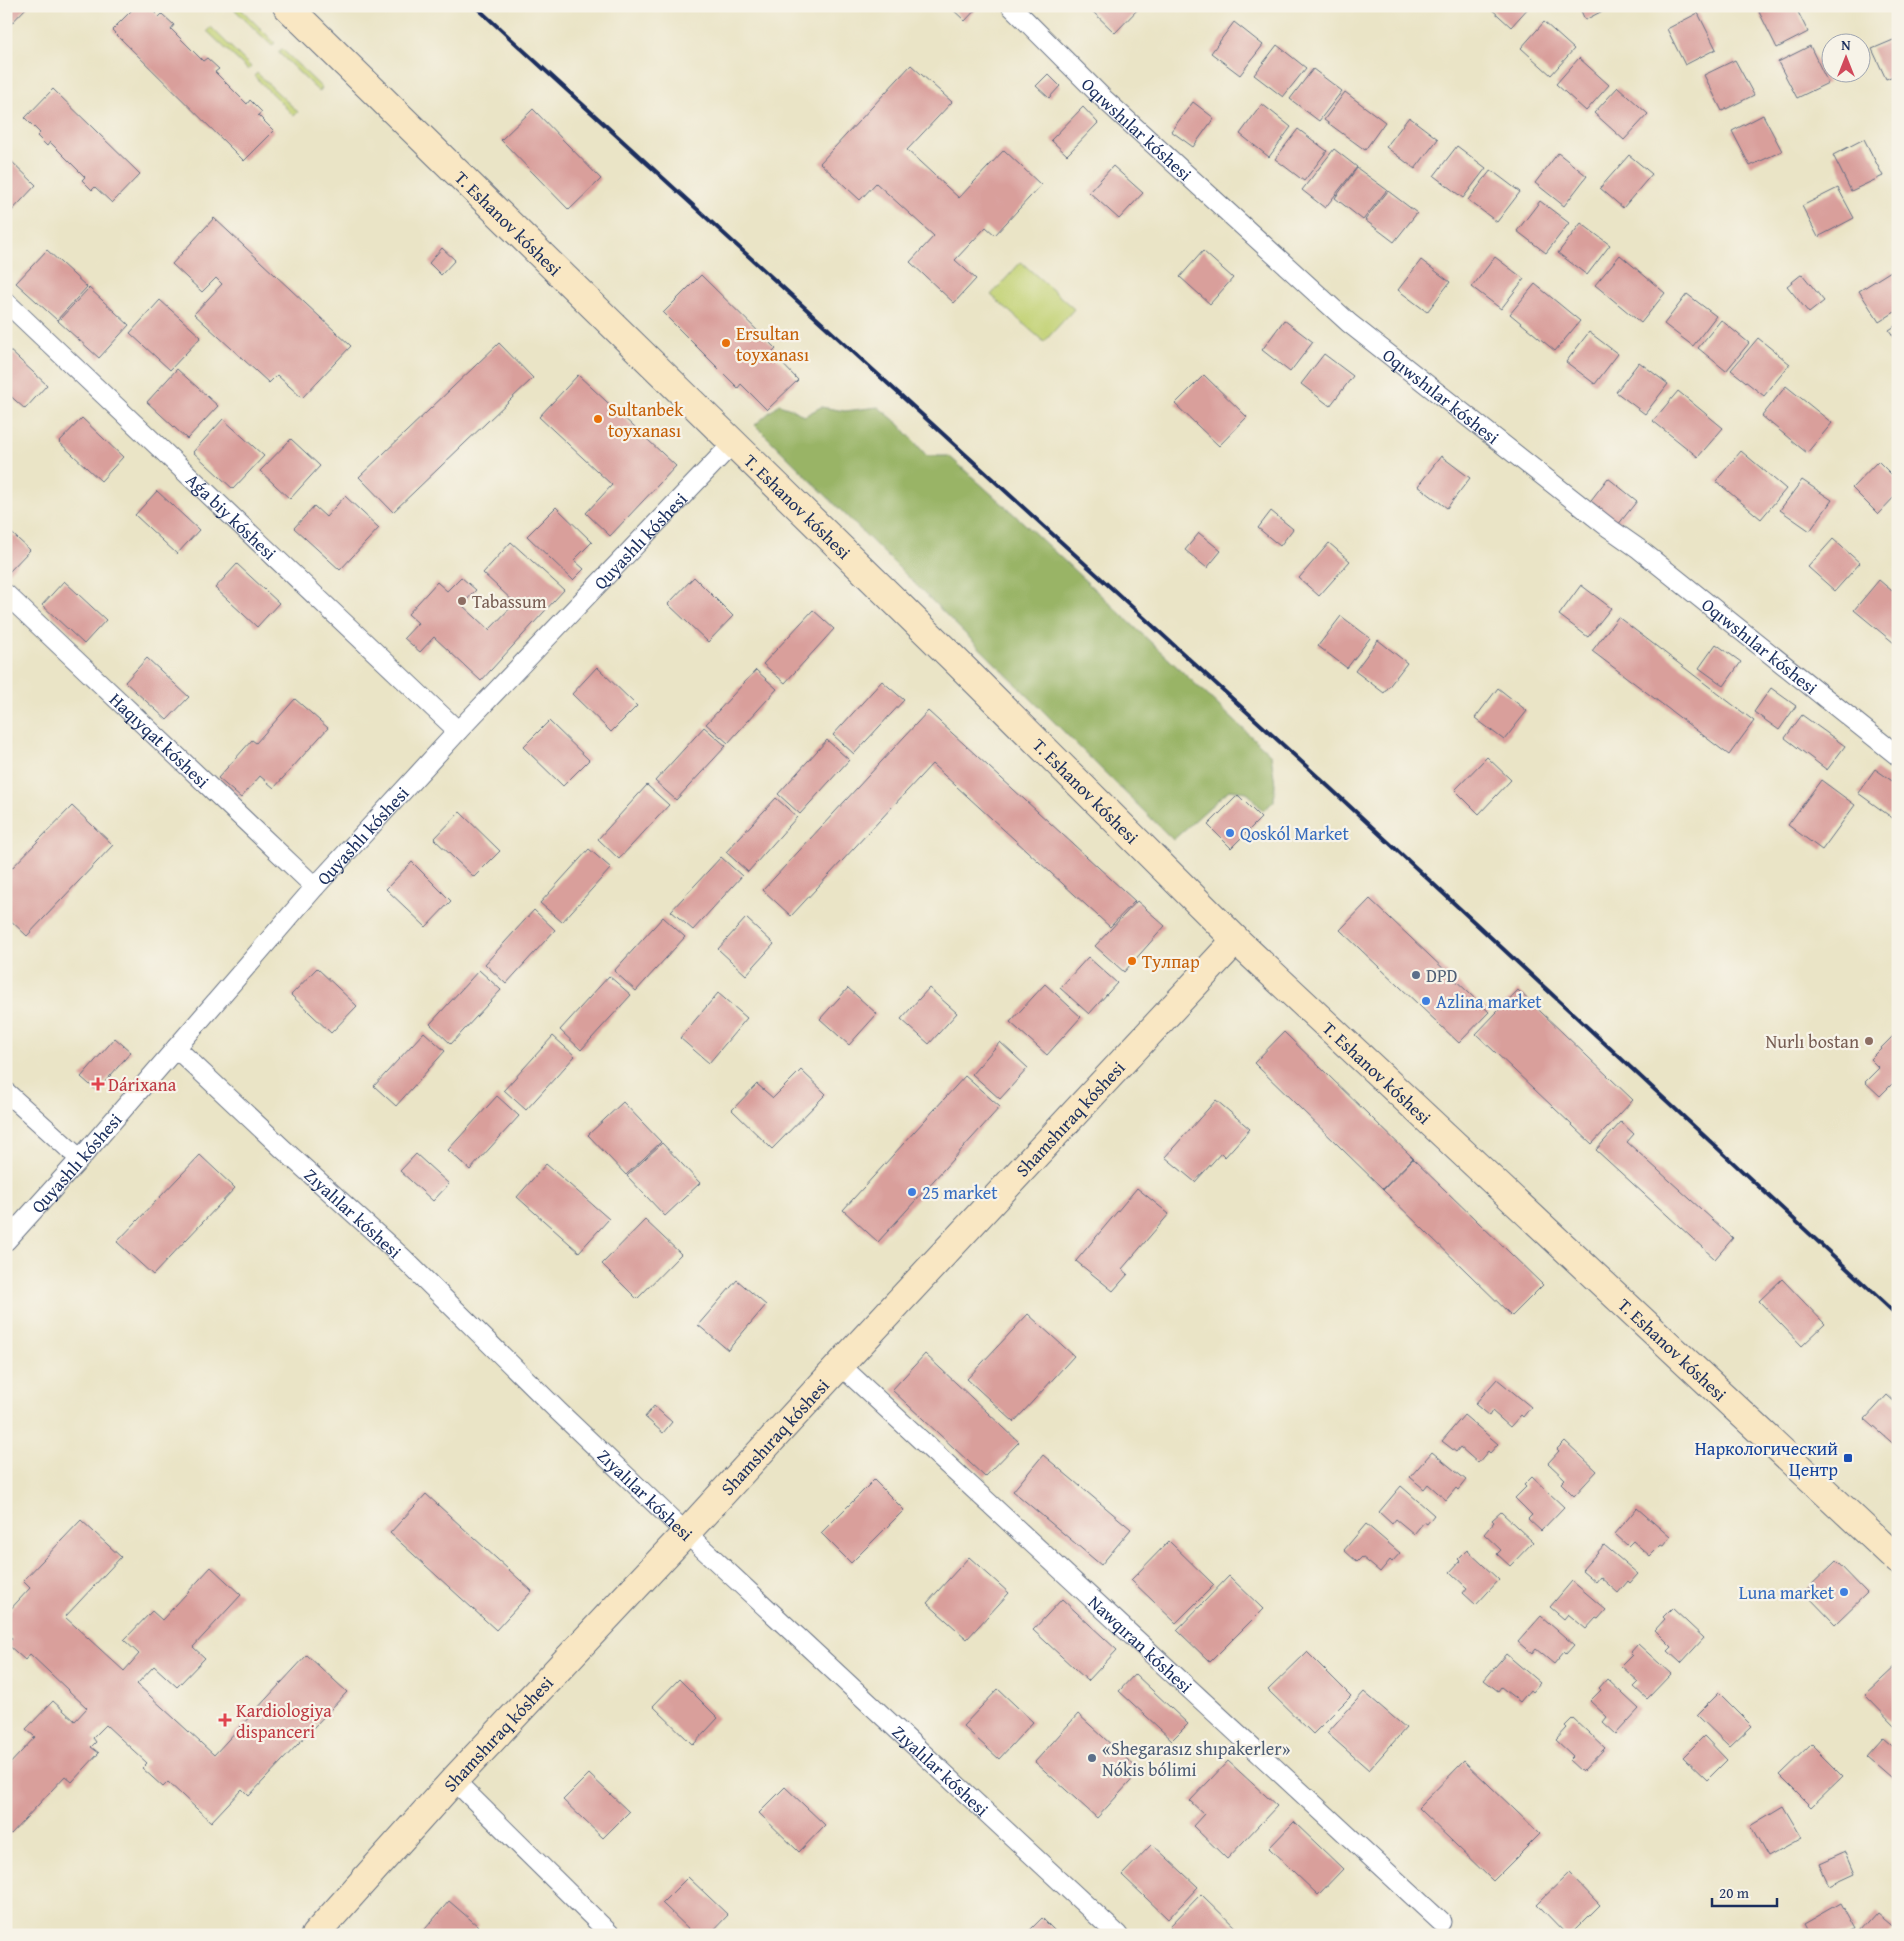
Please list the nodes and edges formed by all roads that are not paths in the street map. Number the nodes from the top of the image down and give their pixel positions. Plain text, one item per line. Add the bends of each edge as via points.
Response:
1 (287, 6) edge
2 (1011, 6) edge
3 (6, 302) edge
4 (733, 443) junction
5 (6, 594) edge
6 (458, 731) junction
7 (1898, 756) edge
8 (316, 886) junction
9 (1236, 940) junction
10 (176, 1048) junction
11 (6, 1092) edge
12 (80, 1159) junction
13 (6, 1241) edge
14 (840, 1365) junction
15 (686, 1533) junction
16 (1898, 1560) edge
17 (454, 1780) junction
18 (1441, 1922) dead end
19 (326, 1931) edge
20 (611, 1935) edge
21 (1118, 1935) edge

1 - 4 main road, T. Eshanov kóshesi
2 - 7 street, Oqıwshılar kóshesi via 1104,99 1349,322
3 - 6 street, Aǵa biy kóshesi
4 - 6 street, Quyashlı kóshesi
4 - 9 main road, T. Eshanov kóshesi
5 - 8 street, Haqıyqat kóshesi
6 - 8 street, Quyashlı kóshesi
8 - 10 street, Quyashlı kóshesi
9 - 14 main road, Shamshıraq kóshesi
9 - 16 main road, T. Eshanov kóshesi
10 - 12 street, Quyashlı kóshesi
10 - 15 street, Zıyalılar kóshesi via 402,1257
11 - 12 street
12 - 13 street, Quyashlı kóshesi
14 - 15 main road, Shamshıraq kóshesi
14 - 18 street, Nawqıran kóshesi
15 - 17 main road, Shamshıraq kóshesi
15 - 21 street, Zıyalılar kóshesi
17 - 19 main road, Shamshıraq kóshesi
17 - 20 street

